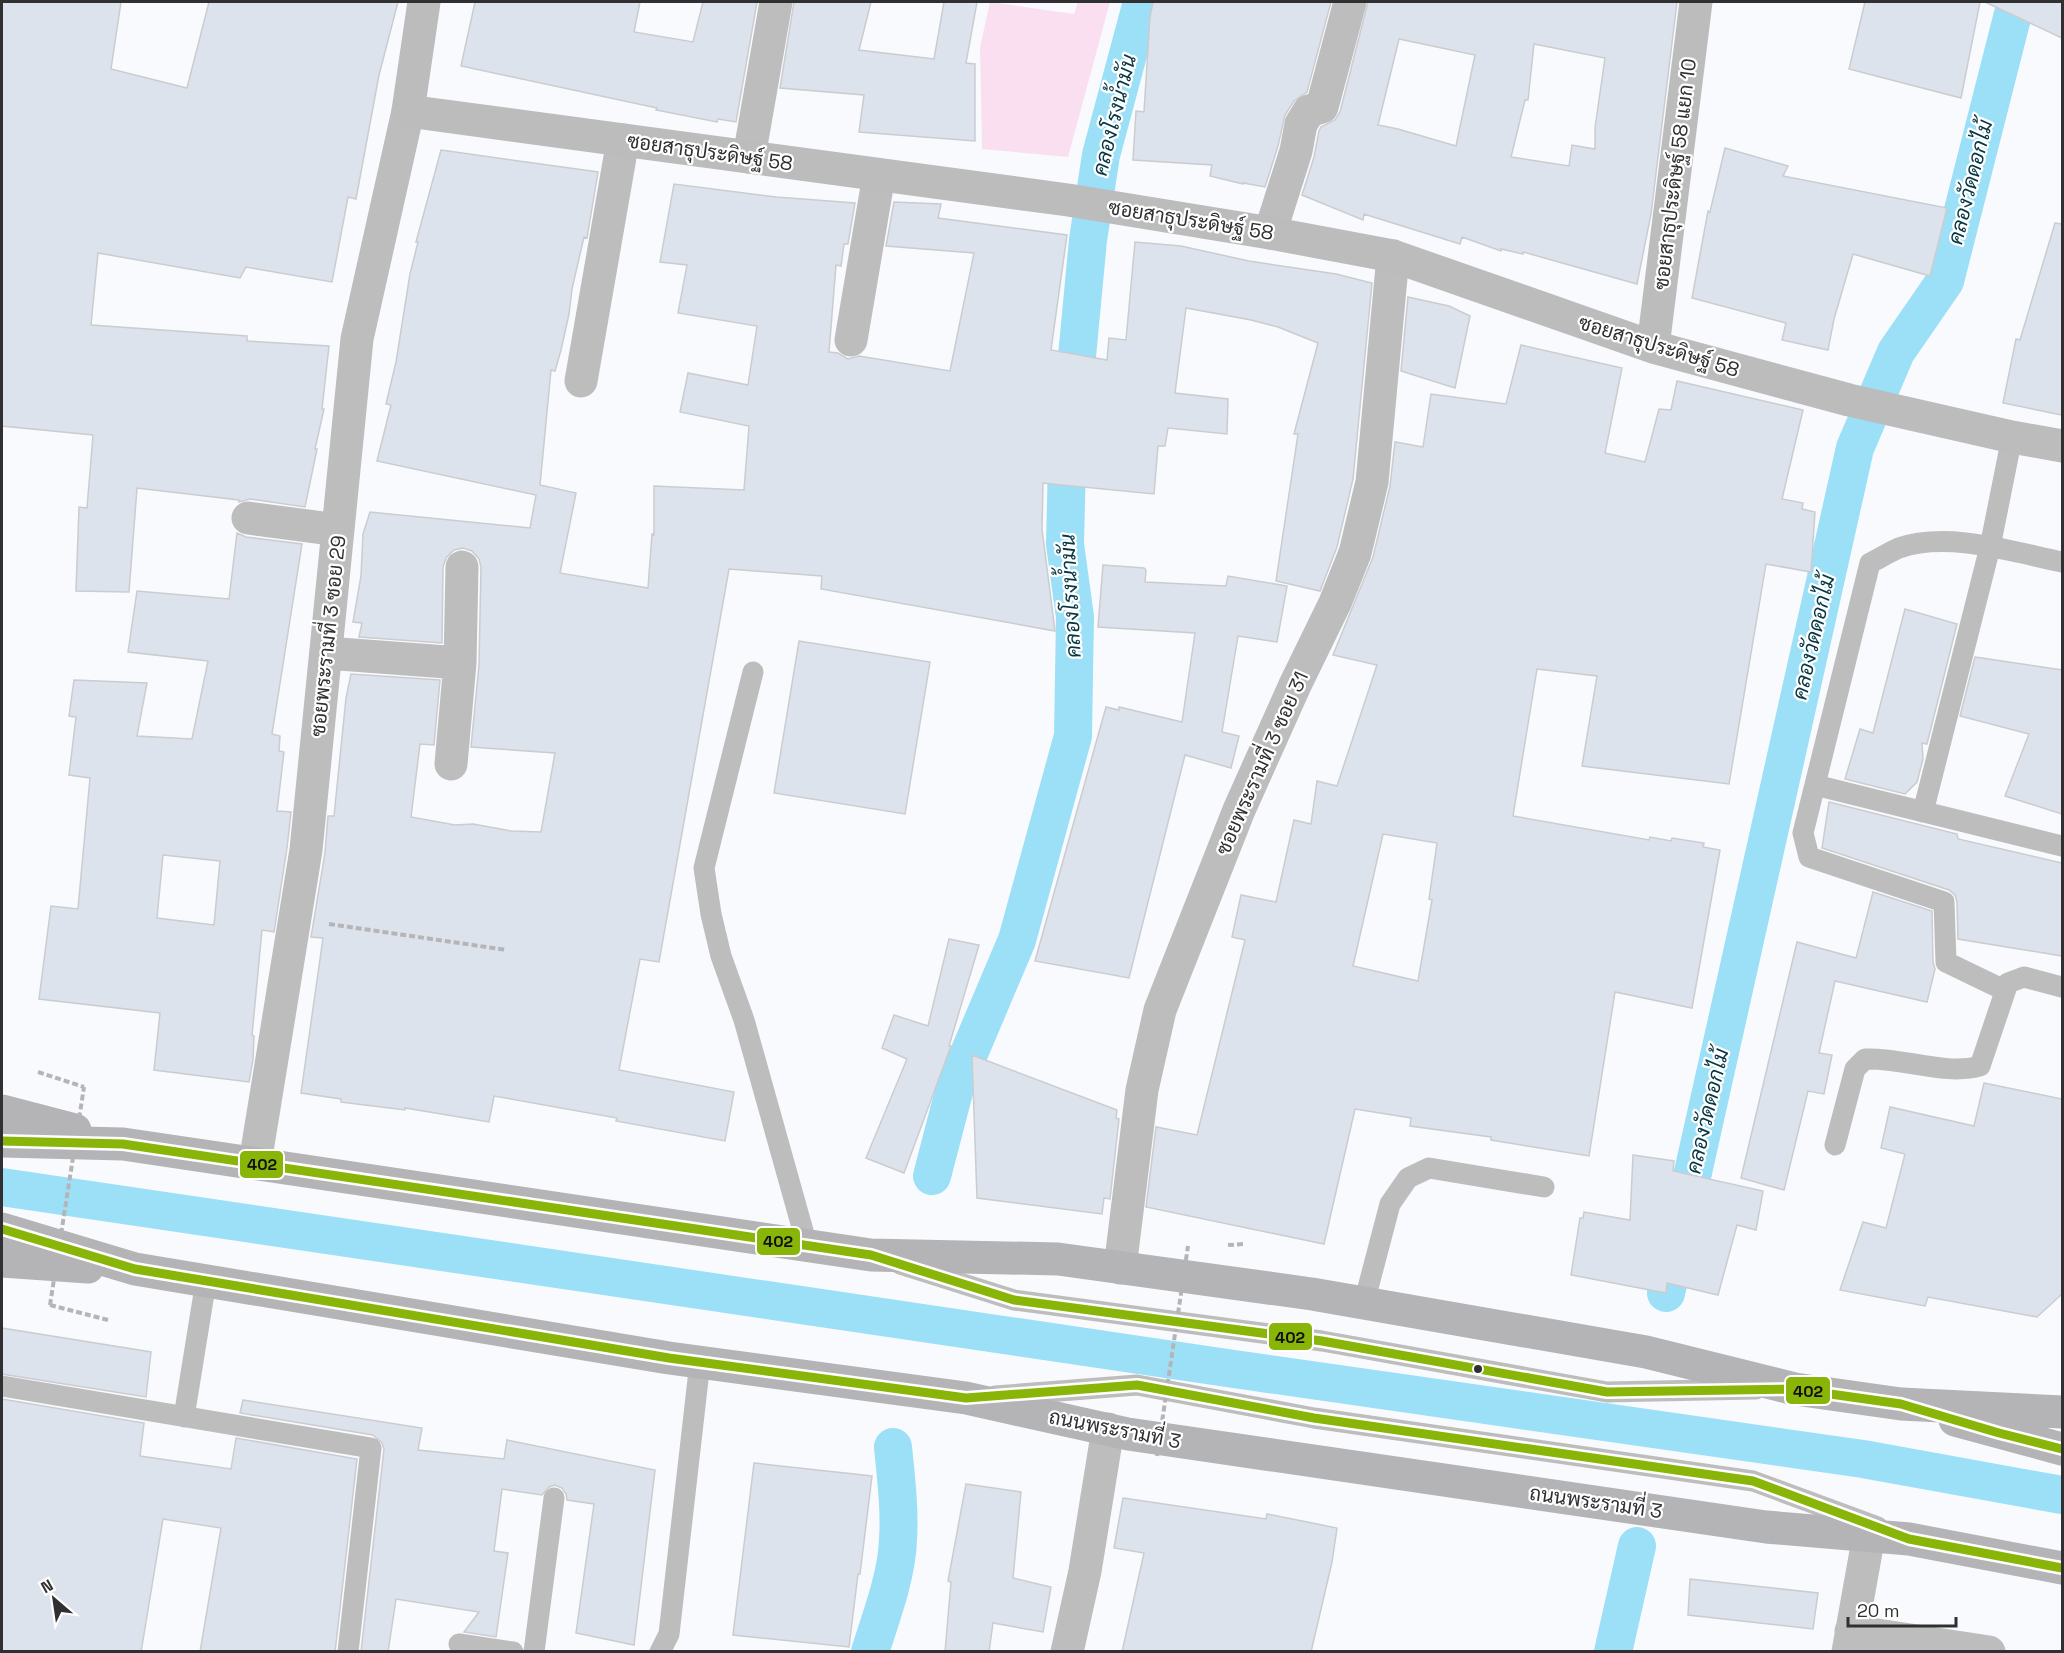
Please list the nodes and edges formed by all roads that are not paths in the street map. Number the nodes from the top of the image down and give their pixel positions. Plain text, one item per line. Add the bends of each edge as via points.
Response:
1 (424, 2) edge
2 (776, 2) edge
3 (1350, 2) edge
4 (1696, 2) edge
5 (408, 111) junction
6 (622, 140) junction
7 (749, 157) junction
8 (879, 175) junction
9 (1270, 233) junction
10 (1393, 256) junction
11 (851, 340) dead end
12 (1653, 347) junction
13 (581, 381) dead end
14 (2012, 437) junction
15 (2062, 446) edge
16 (248, 518) dead end
17 (338, 530) junction
18 (1990, 547) junction
19 (2062, 562) edge
20 (462, 567) dead end
21 (326, 653) junction
22 (460, 663) junction
23 (753, 672) dead end
24 (451, 764) dead end
25 (1815, 785) junction
26 (1923, 812) junction
27 (2062, 846) edge
28 (2062, 987) edge
29 (2004, 990) junction
30 (2, 1111) edge
31 (2, 1141) edge
32 (123, 1144) junction
33 (1835, 1144) dead end
34 (255, 1163) junction
35 (1544, 1187) dead end
36 (2, 1229) edge
37 (807, 1245) junction
38 (871, 1255) junction
39 (2, 1262) edge
40 (1119, 1268) junction
41 (135, 1269) junction
42 (206, 1281) junction
43 (1364, 1303) junction
44 (700, 1362) junction
45 (2, 1386) edge
46 (1795, 1389) junction
47 (966, 1398) junction
48 (1901, 1404) junction
49 (2062, 1412) edge
50 (184, 1417) junction
51 (1108, 1430) junction
52 (2062, 1449) edge
53 (554, 1498) dead end
54 (1869, 1535) junction
55 (1909, 1539) junction
56 (2062, 1568) edge
57 (1850, 1641) edge
58 (459, 1644) dead end
59 (348, 1652) edge
60 (513, 1652) edge
61 (534, 1652) edge
62 (660, 1652) edge
63 (1068, 1652) edge
64 (1989, 1652) edge

1 - 5 street
2 - 7 street
3 - 9 street via 1322,107 1309,111 1302,124
4 - 12 street, ซอยสาธุประดิษฐ์ 58 แยก 10
5 - 6 street, ซอยสาธุประดิษฐ์ 58
5 - 17 street, ซอยพระรามที่ 3 ซอย 29 via 357,339
6 - 7 street, ซอยสาธุประดิษฐ์ 58
6 - 13 street
7 - 8 street, ซอยสาธุประดิษฐ์ 58
8 - 9 street, ซอยสาธุประดิษฐ์ 58 via 1068,200
8 - 11 street
9 - 10 street, ซอยสาธุประดิษฐ์ 58
10 - 12 street, ซอยสาธุประดิษฐ์ 58
10 - 40 street, ซอยพระรามที่ 3 ซอย 31 via 1372,482 1355,553 1239,810 1160,1010 1142,1090
12 - 14 street, ซอยสาธุประดิษฐ์ 58 via 1850,400
14 - 15 street, ซอยสาธุประดิษฐ์ 58
14 - 18 lane
16 - 17 street
17 - 21 street, ซอยพระรามที่ 3 ซอย 29
18 - 19 lane
18 - 25 lane via 1938,541 1899,548 1870,564
18 - 26 lane
20 - 22 street
21 - 22 street
21 - 34 street, ซอยพระรามที่ 3 ซอย 29 via 306,850
22 - 24 street
23 - 37 lane via 704,868 721,956 744,1020
25 - 26 lane
25 - 29 lane via 1803,834 1809,857 1944,902 1946,962
26 - 27 lane
28 - 29 lane via 2024,978 2008,983
29 - 33 lane via 1980,1066 1965,1070 1865,1059 1855,1069
30 - 32 main road
31 - 32 main road
32 - 34 main road
34 - 37 main road
35 - 43 lane via 1429,1168 1408,1178 1390,1204
36 - 41 main road, ถนนพระรามที่ 3
37 - 38 main road
38 - 40 main road via 1058,1259
38 - 46 lane via 1014,1300 1322,1341 1606,1392
39 - 41 main road, ถนนพระรามที่ 3
40 - 43 main road
41 - 42 main road, ถนนพระรามที่ 3
42 - 44 main road, ถนนพระรามที่ 3
42 - 50 lane
43 - 46 main road via 1646,1352
44 - 47 main road, ถนนพระรามที่ 3
44 - 62 lane via 669,1634
45 - 50 lane
46 - 48 main road
47 - 51 main road, ถนนพระรามที่ 3
47 - 55 lane via 1137,1385 1314,1418 1753,1481
48 - 49 main road
48 - 52 main road
50 - 59 lane via 371,1448
51 - 54 main road, ถนนพระรามที่ 3 via 1766,1527
51 - 63 street
53 - 61 lane
54 - 55 main road, ถนนพระรามที่ 3
54 - 57 street
55 - 56 main road, ถนนพระรามที่ 3
57 - 64 street
58 - 60 lane

